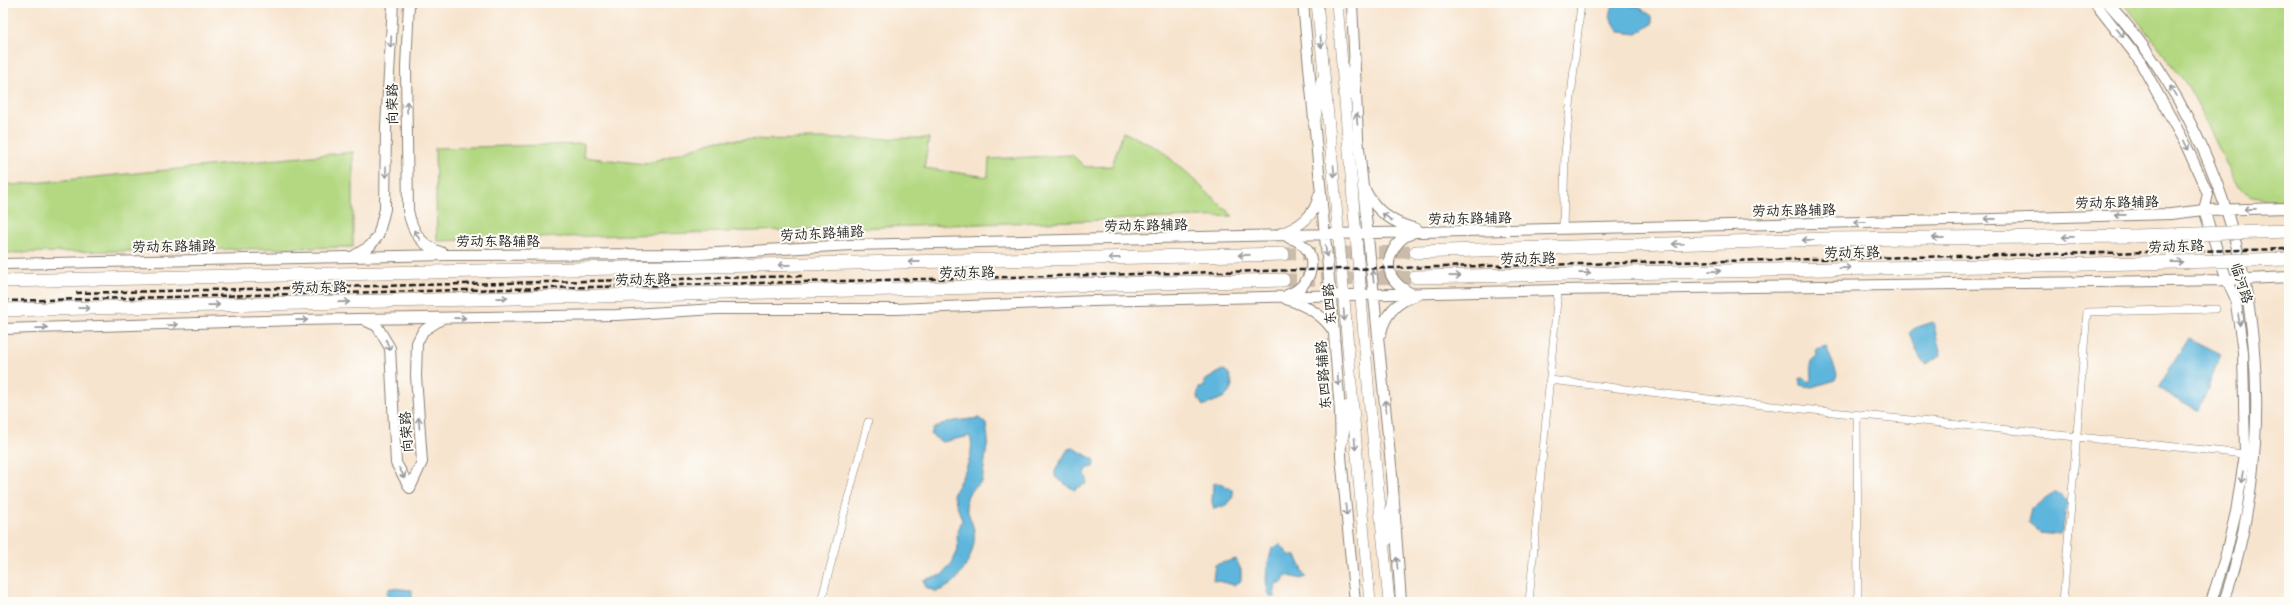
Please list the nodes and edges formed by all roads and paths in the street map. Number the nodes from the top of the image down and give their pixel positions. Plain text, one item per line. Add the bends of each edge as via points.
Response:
1 (393, 3) edge
2 (409, 3) edge
3 (1303, 3) edge
4 (1317, 3) edge
5 (1337, 3) edge
6 (1352, 3) edge
7 (1581, 3) edge
8 (2095, 3) edge
9 (2108, 3) edge
10 (1355, 59) junction
11 (1324, 68) junction
12 (1346, 111) junction
13 (1314, 124) junction
14 (1350, 148) junction
15 (1363, 184) junction
16 (1320, 189) junction
17 (1354, 194) junction
18 (1336, 195) junction
19 (2289, 208) edge
20 (2226, 209) junction
21 (2204, 210) junction
22 (1563, 229) junction
23 (2289, 231) edge
24 (1437, 232) junction
25 (1417, 233) junction
26 (1362, 234) junction
27 (1339, 235) junction
28 (1324, 236) junction
29 (1266, 237) junction
30 (1285, 237) junction
31 (1416, 252) tunnel mouth
32 (1283, 254) tunnel mouth
33 (448, 255) junction
34 (350, 258) junction
35 (2289, 259) edge
36 (3, 264) edge
37 (1416, 276) tunnel mouth
38 (2289, 277) edge
39 (2244, 279) junction
40 (1284, 280) tunnel mouth
41 (2227, 280) junction
42 (3, 281) edge
43 (1558, 290) junction
44 (1426, 293) junction
45 (1375, 294) junction
46 (1412, 294) junction
47 (1343, 295) junction
48 (1361, 295) junction
49 (1331, 296) junction
50 (1271, 297) junction
51 (1283, 297) junction
52 (2216, 309) dead end
53 (3, 310) edge
54 (442, 318) junction
55 (362, 319) junction
56 (3, 329) edge
57 (1334, 334) junction
58 (1380, 345) junction
59 (1349, 368) junction
60 (1550, 380) junction
61 (1350, 390) junction
62 (1857, 414) junction
63 (868, 422) dead end
64 (2076, 437) junction
65 (1341, 445) junction
66 (2245, 454) junction
67 (1393, 497) junction
68 (1385, 560) junction
69 (821, 602) edge
70 (1355, 602) edge
71 (1370, 602) edge
72 (1389, 602) edge
73 (1401, 602) edge
74 (1529, 602) edge
75 (1858, 602) edge
76 (2063, 602) edge
77 (2211, 602) edge
78 (2224, 602) edge

1 -> 34 main road, 向荣路 via 383,223 378,236 370,246
33 -> 2 main road, 向荣路 via 419,240 410,222 408,210 406,67
3 - 13 main road, 东四路辅路
4 -> 11 main road, 东四路
5 - 12 main road
6 - 10 main road
7 - 22 street via 1565,153
8 -> 21 main road, 临河路 via 2126,40 2170,112 2208,194
20 -> 9 main road, 临河路 via 2200,144 2173,92 2134,35
10 - 12 main road
15 -> 10 main road via 1354,83
11 - 13 main road
11 -> 18 main road, 东四路
12 - 14 main road
13 - 16 main road, 东四路辅路
14 - 15 main road
14 - 17 main road
24 -> 15 main road via 1406,227 1394,222 1375,206
15 - 26 main road
16 - 28 main road, 东四路辅路
16 - 29 main road via 1313,210 1300,225
17 - 18 main road via 1348,206 1340,204
17 - 26 main road
18 - 27 main road, 东四路
19 -> 20 main road, 劳动东路辅路
20 - 21 main road, 劳动东路辅路
20 - 39 main road, 临河路
21 -> 22 main road, 劳动东路辅路 via 2171,214
21 - 41 main road, 临河路
22 - 24 main road, 劳动东路辅路
23 -> 31 highway, 劳动东路, bridge via 1827,240
24 - 25 main road, 劳动东路辅路
25 - 26 main road, 劳动东路辅路
25 - 46 main road via 1403,238 1394,248 1389,260 1390,271 1396,282
26 - 27 main road, 劳动东路辅路
45 -> 26 main road
26 - 48 main road
27 - 28 main road, 劳动东路辅路
27 - 47 main road, 东四路
28 - 30 main road, 劳动东路辅路
28 -> 49 main road, 东四路辅路
29 - 30 main road, 劳动东路辅路
29 - 33 main road, 劳动东路辅路 via 852,245 700,254
30 - 51 main road via 1303,245 1311,263 1307,282 1299,290
32 -> 42 highway, 劳动东路
33 - 34 main road, 劳动东路辅路
34 - 36 main road, 劳动东路辅路
37 -> 35 highway, 劳动东路, bridge
38 - 39 main road
39 - 41 main road
39 - 78 main road, 临河路 via 2258,372 2258,432 2247,522
53 -> 40 highway, 劳动东路
41 - 43 main road
41 -> 66 main road, 临河路 via 2235,297 2243,352
43 - 44 main road
43 - 60 street
44 - 46 main road
44 - 58 main road via 1406,299 1392,309 1384,323
45 - 46 main road
45 - 48 main road
45 - 58 main road
47 - 48 main road
47 - 49 main road
47 -> 59 main road, 东四路
48 - 68 main road
49 - 51 main road
49 - 57 main road, 东四路辅路
50 - 51 main road
54 -> 50 main road via 616,315 716,309 888,309
50 - 57 main road via 1285,299 1308,308 1327,322
52 - 64 street via 2087,312
54 - 55 main road
55 -> 54 main road, 向荣路 via 377,326 390,348 396,463 410,488 422,462 416,343 423,331
56 -> 55 main road
57 - 59 main road
57 -> 65 main road, 东四路辅路
67 -> 58 main road
59 - 61 main road, 东四路
60 - 62 street via 1712,400
60 - 74 street
61 - 65 main road
61 -> 71 main road, 东四路
62 - 64 street
62 - 75 street
63 - 69 street
64 - 66 street
64 - 76 street
65 -> 70 main road, 东四路辅路
66 -> 77 main road, 临河路 via 2236,512
67 - 68 main road
73 -> 67 main road
68 - 72 main road

